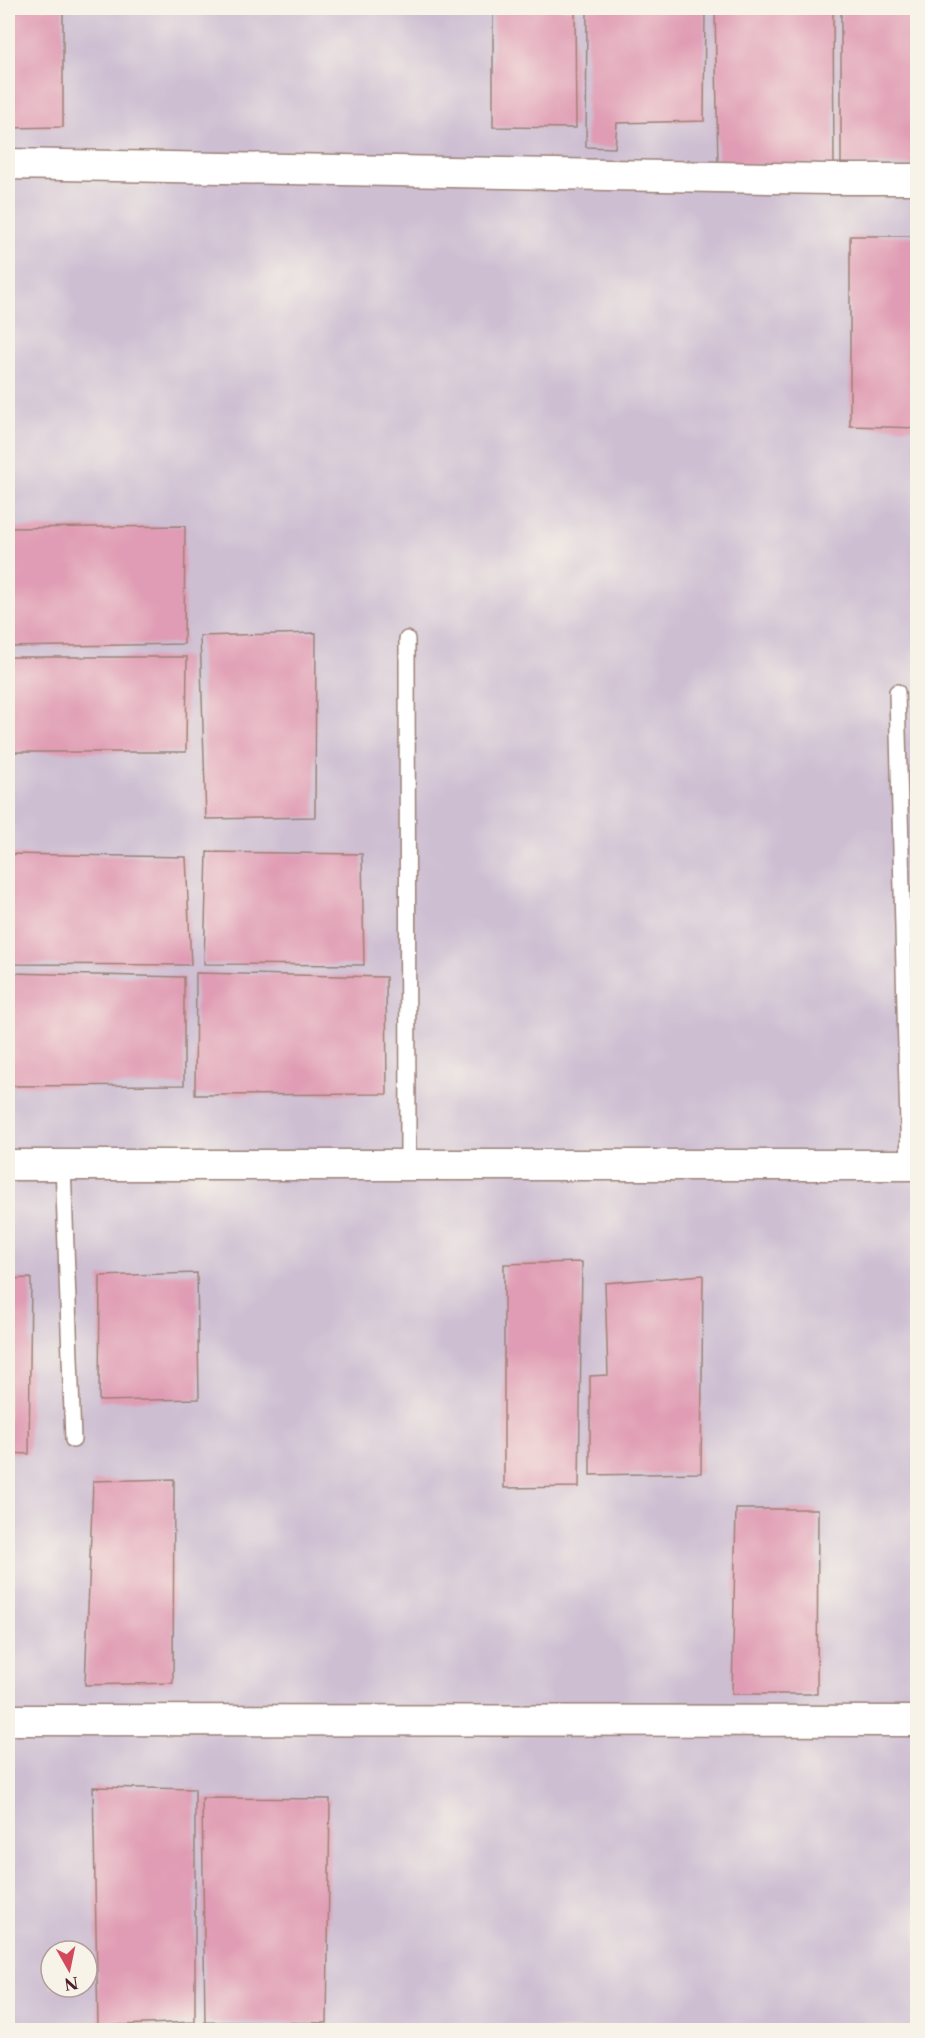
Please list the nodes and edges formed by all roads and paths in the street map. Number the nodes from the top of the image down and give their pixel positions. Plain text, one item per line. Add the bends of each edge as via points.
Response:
1 (8, 164) edge
2 (918, 179) edge
3 (407, 639) dead end
4 (897, 693) dead end
5 (63, 1164) junction
6 (408, 1164) junction
7 (8, 1165) edge
8 (913, 1165) edge
9 (73, 1440) dead end
10 (8, 1720) edge
11 (918, 1721) edge

1 - 2 street
3 - 6 lane
4 - 8 lane
5 - 6 street
5 - 7 street
5 - 9 lane
6 - 8 street
10 - 11 street

